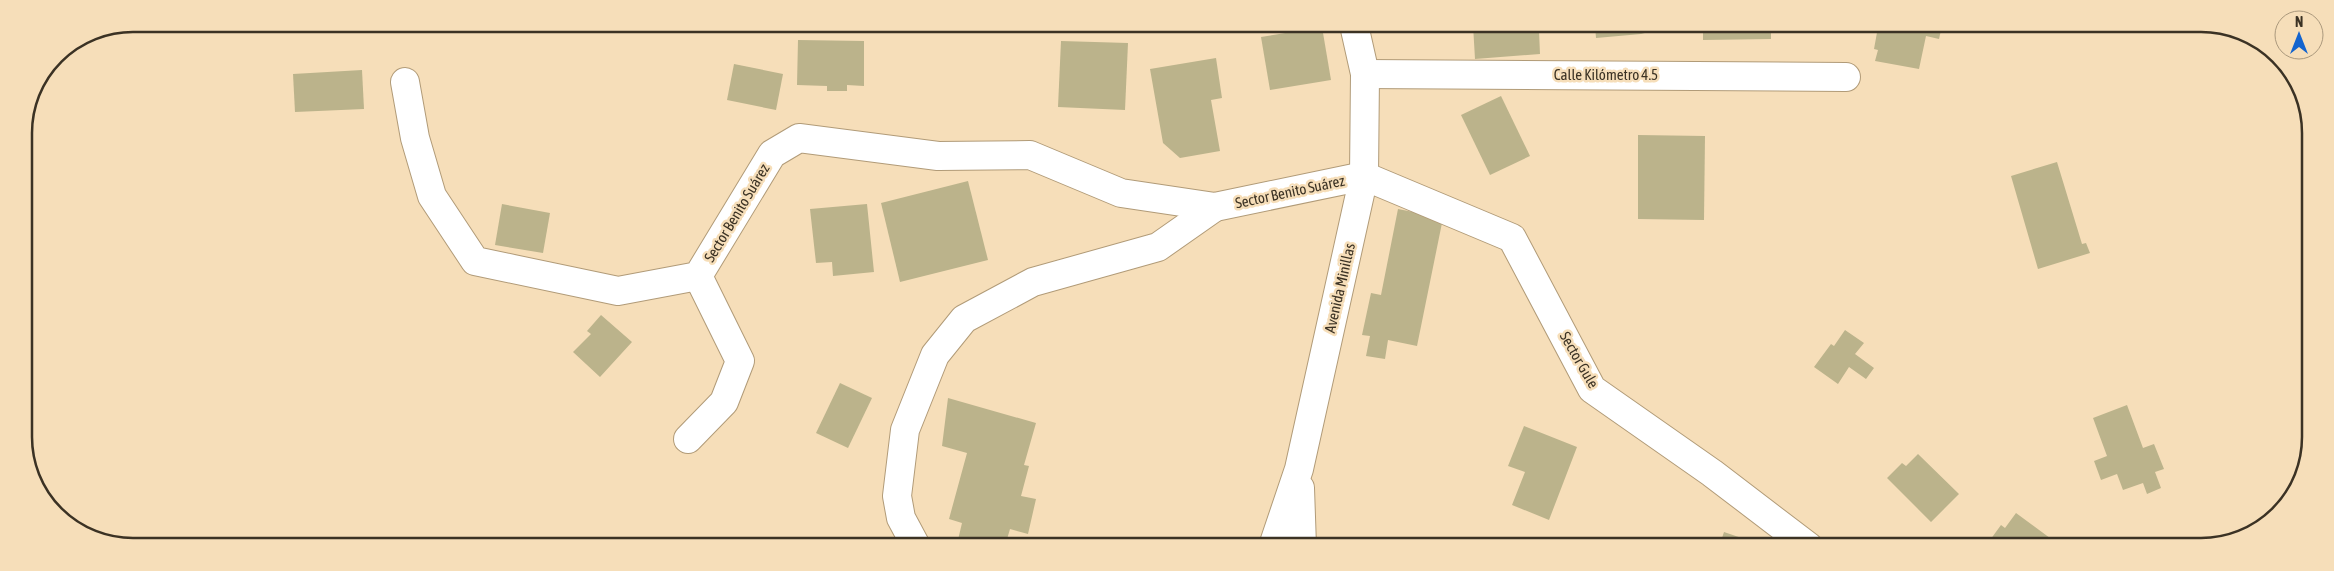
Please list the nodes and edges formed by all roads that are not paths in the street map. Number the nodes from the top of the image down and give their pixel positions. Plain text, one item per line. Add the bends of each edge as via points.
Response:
1 (1356, 32) edge
2 (1366, 74) junction
3 (1846, 76) dead end
4 (404, 82) dead end
5 (1364, 176) junction
6 (1215, 207) junction
7 (698, 276) junction
8 (688, 439) dead end
9 (1299, 470) junction
10 (1276, 538) edge
11 (1302, 538) edge
12 (1797, 538) edge
13 (912, 539) edge

1 - 2 street, Avenida Minillas
2 - 3 street, Calle Kilómetro 4.5
2 - 5 street, Avenida Minillas
4 - 7 street, Sector Benito Suárez via 415,138 432,196 475,260 618,291
5 - 6 street, Sector Benito Suárez
5 - 9 street, Avenida Minillas
5 - 12 street, Sector Gule via 1512,238 1592,389 1712,473
6 - 7 street, Sector Benito Suárez via 1121,193 1030,155 938,156 799,138 772,154
6 - 13 street, Sector Benito Suárez via 1158,248 1033,282 964,319 935,355 905,430 897,496 900,518
7 - 8 street via 740,361 724,402
9 - 10 street, Avenida Minillas
9 - 11 street

